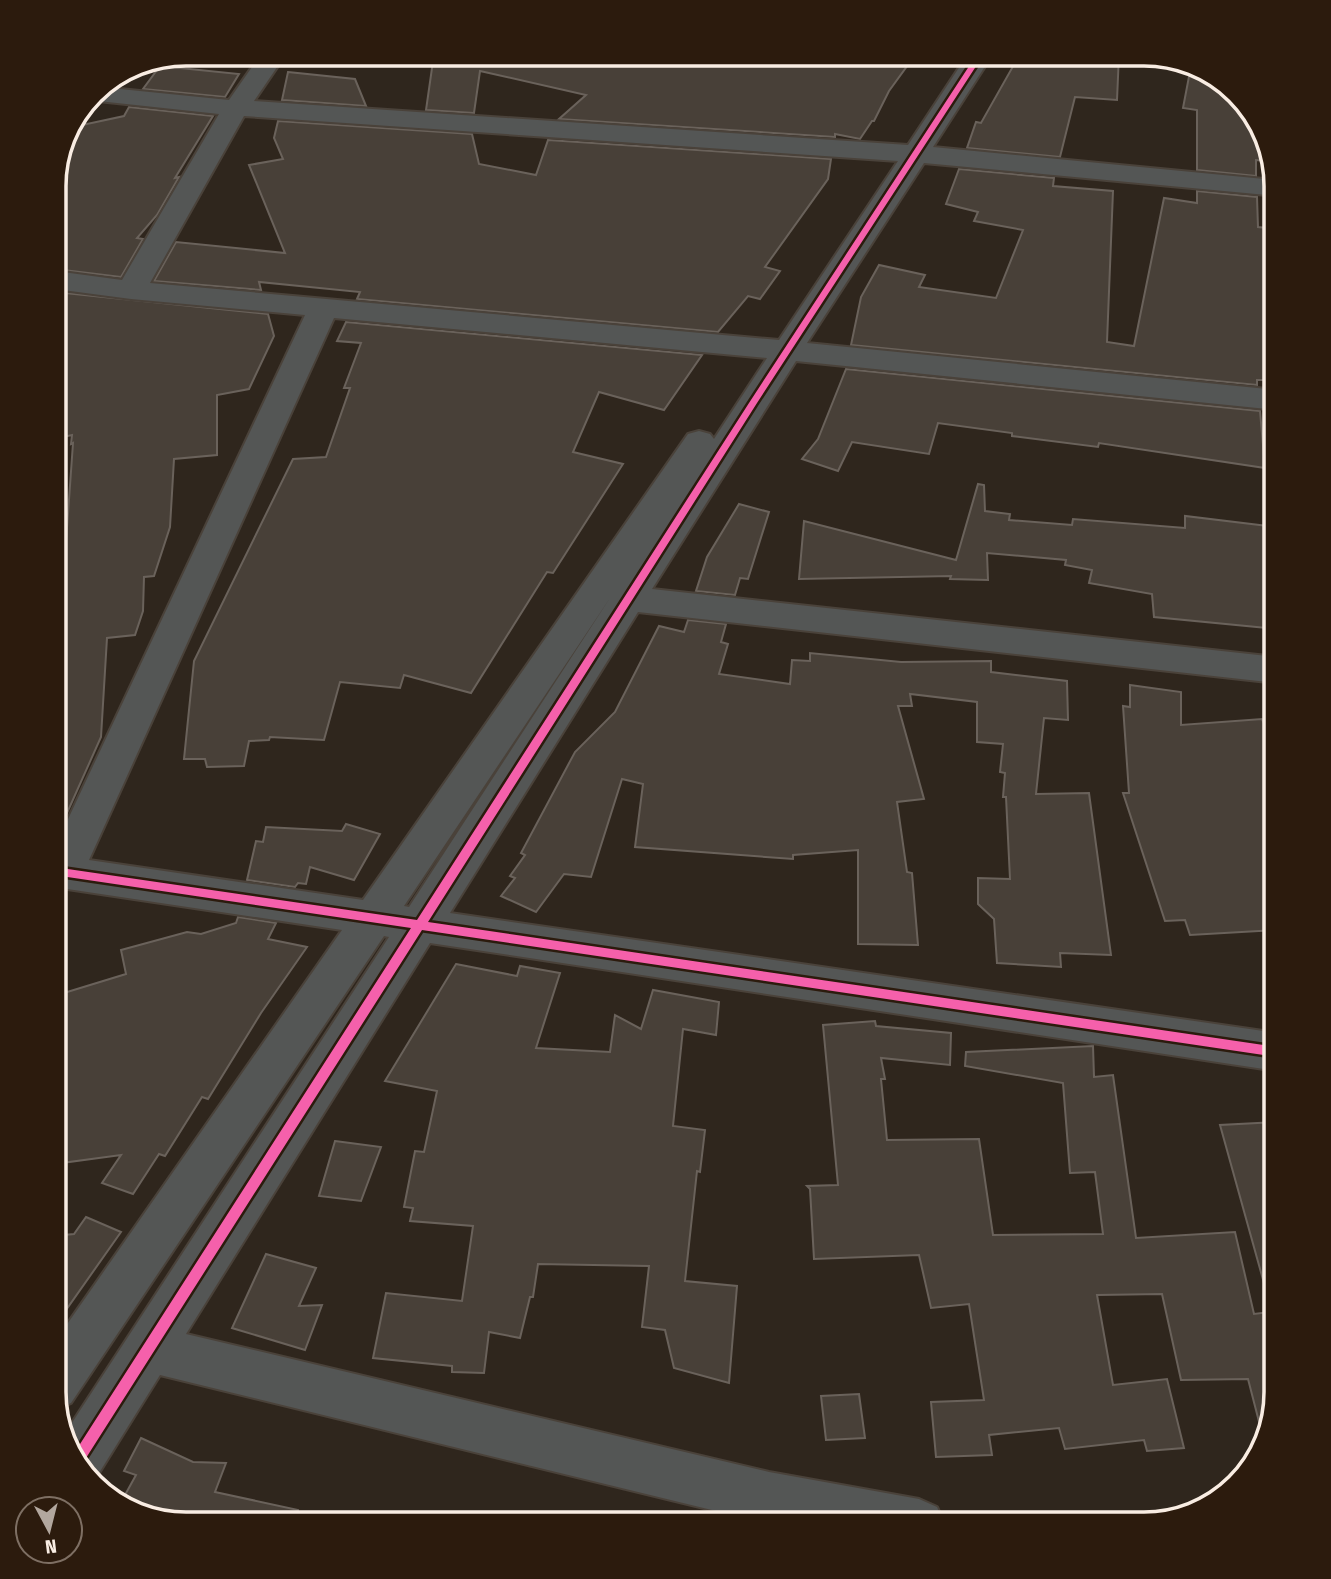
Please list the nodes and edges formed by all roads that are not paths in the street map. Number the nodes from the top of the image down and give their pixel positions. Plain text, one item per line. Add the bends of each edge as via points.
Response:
1 (265, 66) edge
2 (950, 67) edge
3 (971, 67) edge
4 (110, 96) edge
5 (236, 108) junction
6 (906, 153) junction
7 (1264, 187) edge
8 (67, 282) edge
9 (131, 290) junction
10 (323, 308) junction
11 (776, 349) junction
12 (1264, 399) edge
13 (630, 599) junction
14 (1264, 669) edge
15 (66, 856) edge
16 (66, 873) edge
17 (374, 918) junction
18 (420, 926) junction
19 (1264, 1050) edge
20 (149, 1349) junction
21 (66, 1368) edge
22 (83, 1452) edge
23 (849, 1512) edge

1 - 5 street
2 - 6 street
3 - 6 street
4 - 5 street
5 - 6 street
5 - 9 street
6 - 7 street
6 - 11 street
8 - 9 street
9 - 10 street
10 - 11 street
10 - 15 street
11 - 12 street
11 - 13 street
11 - 17 street
13 - 14 street
13 - 18 street
16 - 17 street
17 - 18 street
17 - 21 street
18 - 19 street
18 - 20 street
20 - 22 street
20 - 23 street via 769,1497

